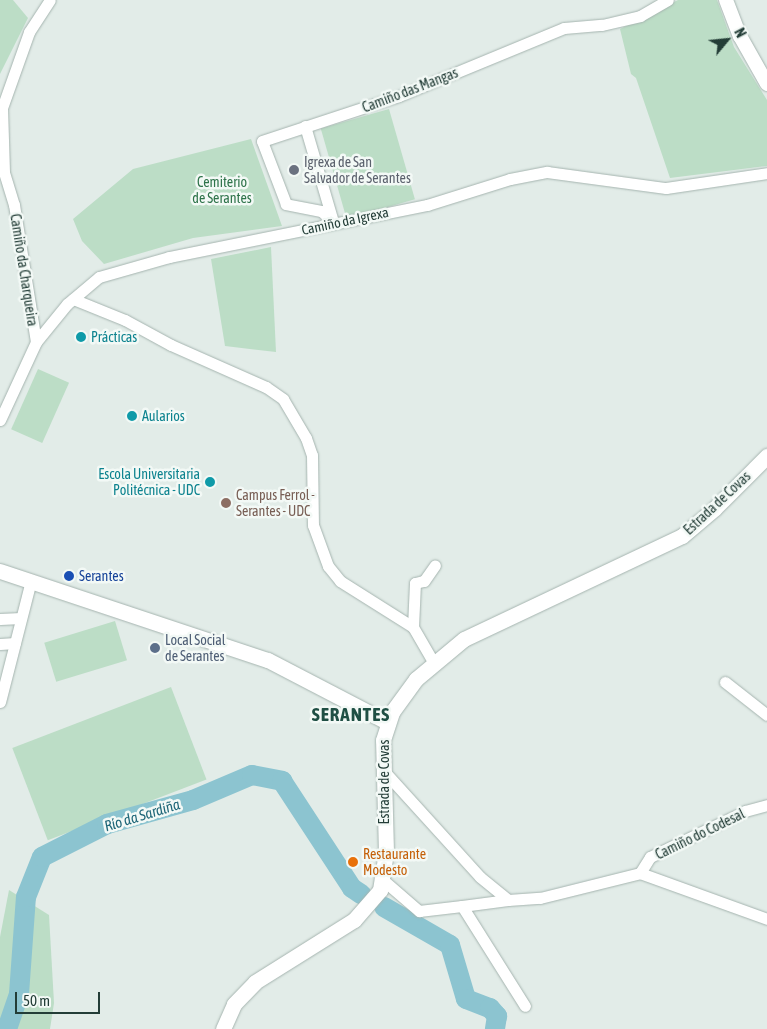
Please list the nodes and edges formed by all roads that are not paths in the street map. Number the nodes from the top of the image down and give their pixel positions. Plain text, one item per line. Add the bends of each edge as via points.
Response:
1 (50, 0) edge
2 (668, 0) edge
3 (726, 0) edge
4 (767, 84) edge
5 (1, 107) edge
6 (305, 126) junction
7 (767, 173) edge
8 (333, 222) junction
9 (73, 299) junction
10 (36, 342) junction
11 (0, 420) edge
12 (767, 456) edge
13 (435, 565) dead end
14 (0, 571) edge
15 (31, 580) junction
16 (21, 618) junction
17 (0, 619) edge
18 (413, 628) junction
19 (15, 643) junction
20 (0, 644) edge
21 (433, 661) junction
22 (4, 670) edge
23 (725, 682) dead end
24 (0, 699) edge
25 (767, 715) edge
26 (387, 722) junction
27 (383, 770) junction
28 (767, 805) edge
29 (640, 873) junction
30 (383, 880) junction
31 (508, 900) junction
32 (462, 906) junction
33 (767, 920) edge
34 (525, 1006) dead end
35 (223, 1029) edge

1 - 5 street, Camiño da Charqueira via 29,32
2 - 6 street, Camiño das Mangas via 640,16 602,25 564,28 399,96
3 - 4 street via 740,36
5 - 10 street, Camiño da Charqueira via 4,172 14,205
6 - 8 street
6 - 8 street, Camiño das Mangas via 262,141 286,204 321,211
7 - 8 street, Camiño da Igrexa via 666,188 547,172 510,179 427,205
8 - 9 street, Camiño da Igrexa via 168,257 99,277
9 - 10 street, Camiño da Igrexa
9 - 18 street via 266,387 283,399 312,455 313,524 328,566 340,582
10 - 11 street, Camiño da Igrexa
12 - 21 main road, Estrada de Covas via 682,536 482,629
13 - 18 street via 424,581 415,583
14 - 15 main road
15 - 16 street
15 - 26 main road via 268,660
16 - 17 street
16 - 19 street
18 - 21 street
19 - 20 street
19 - 22 street
21 - 26 main road, Estrada de Covas via 402,697
22 - 24 street
23 - 25 street
26 - 27 main road, Estrada de Covas
27 - 30 main road, Estrada de Covas via 386,852
27 - 31 street via 480,878
28 - 29 street, Camiño do Codesal via 745,811 650,857
29 - 31 street via 540,898
29 - 33 street
30 - 32 street via 419,911
30 - 35 main road, Estrada de Covas via 375,898 354,920 255,982 242,994 229,1011
31 - 32 street
32 - 34 street

